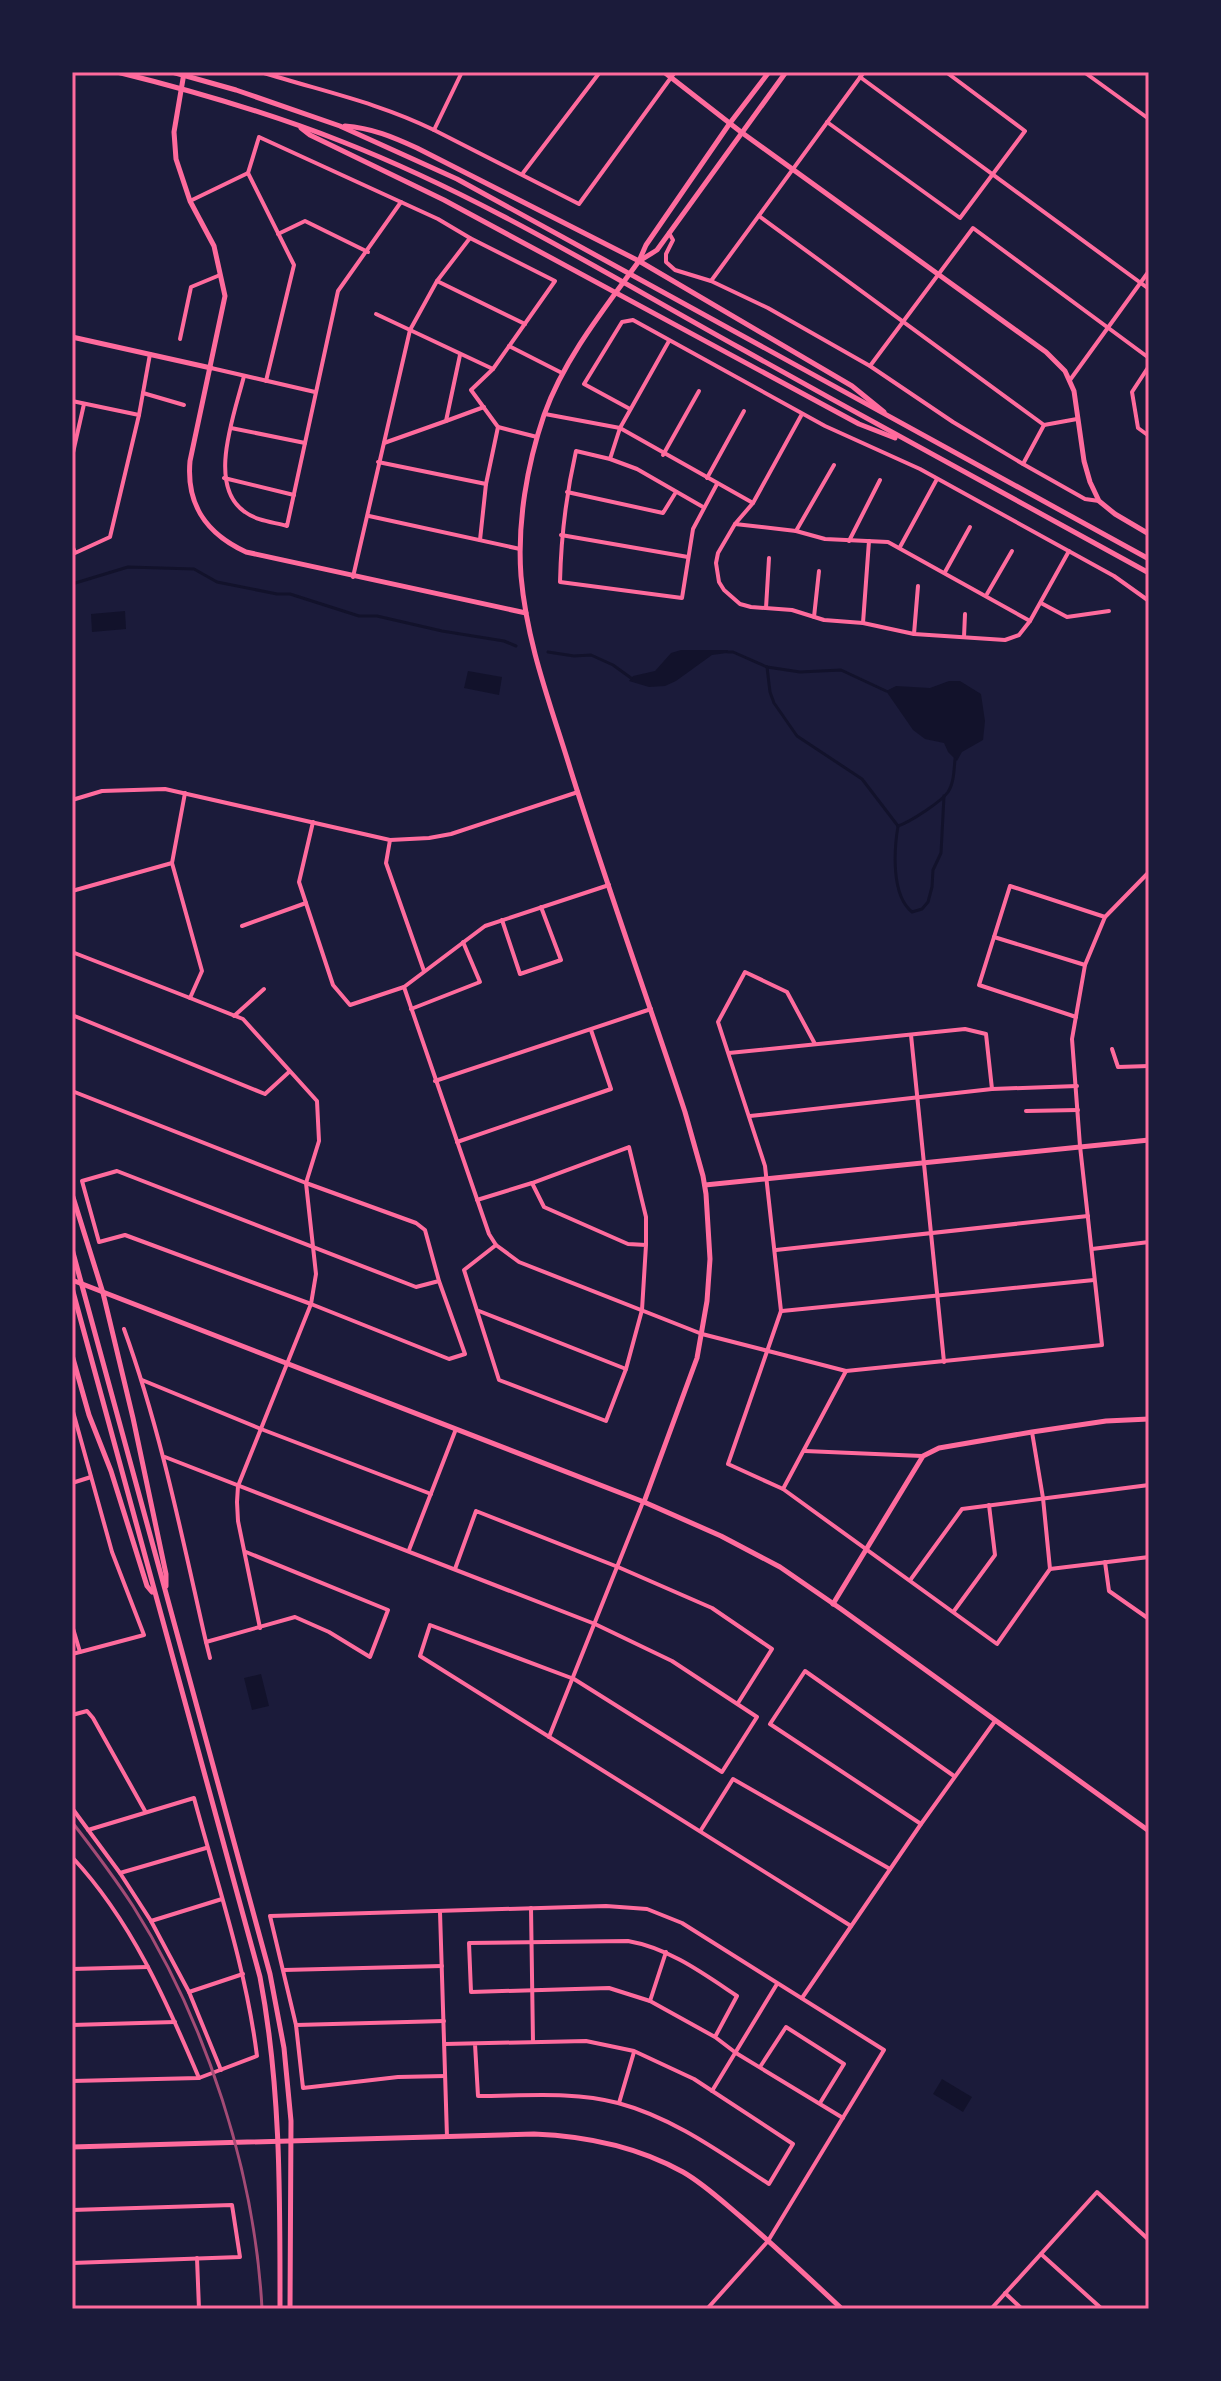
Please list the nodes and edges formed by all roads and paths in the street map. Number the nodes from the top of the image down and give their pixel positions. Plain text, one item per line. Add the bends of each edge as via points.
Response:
1 (117, 72) edge
2 (172, 72) edge
3 (185, 72) edge
4 (261, 72) edge
5 (462, 72) edge
6 (600, 72) edge
7 (664, 72) edge
8 (769, 72) edge
9 (786, 72) edge
10 (946, 72) edge
11 (1084, 72) edge
12 (673, 74) edge
13 (862, 75) edge
14 (1149, 119) edge
15 (827, 122) junction
16 (730, 123) junction
17 (294, 124) junction
18 (340, 126) junction
19 (434, 130) junction
20 (741, 132) junction
21 (793, 169) junction
22 (248, 173) junction
23 (523, 173) junction
24 (993, 176) junction
25 (190, 201) junction
26 (401, 202) junction
27 (759, 216) junction
28 (669, 233) junction
29 (278, 234) junction
30 (470, 238) junction
31 (368, 252) junction
32 (639, 261) junction
33 (1149, 271) edge
34 (222, 275) junction
35 (939, 275) junction
36 (437, 281) junction
37 (711, 281) junction
38 (1140, 283) junction
39 (1149, 289) edge
40 (615, 294) junction
41 (376, 314) dead end
42 (904, 321) junction
43 (525, 324) junction
44 (1109, 329) junction
45 (410, 330) junction
46 (72, 337) edge
47 (180, 339) dead end
48 (669, 341) junction
49 (509, 346) junction
50 (150, 354) junction
51 (460, 355) junction
52 (1149, 358) edge
53 (870, 366) junction
54 (1149, 366) edge
55 (211, 368) junction
56 (493, 369) junction
57 (562, 373) junction
58 (244, 376) junction
59 (1070, 380) junction
60 (266, 381) junction
61 (699, 391) dead end
62 (315, 392) junction
63 (143, 393) junction
64 (72, 401) edge
65 (84, 404) junction
66 (184, 405) dead end
67 (484, 407) junction
68 (630, 409) junction
69 (744, 411) dead end
70 (545, 414) junction
71 (802, 414) junction
72 (139, 415) junction
73 (890, 417) junction
74 (1077, 419) junction
75 (446, 421) junction
76 (1044, 425) junction
77 (498, 427) junction
78 (231, 428) junction
79 (620, 428) junction
80 (1149, 436) edge
81 (537, 437) junction
82 (305, 443) junction
83 (383, 443) junction
84 (911, 443) junction
85 (663, 455) junction
86 (72, 457) edge
87 (610, 459) junction
88 (378, 462) junction
89 (1023, 464) junction
90 (834, 465) dead end
91 (224, 478) junction
92 (707, 478) junction
93 (937, 479) junction
94 (880, 480) dead end
95 (486, 484) junction
96 (717, 484) junction
97 (567, 492) junction
98 (676, 492) junction
99 (294, 495) junction
100 (1099, 501) junction
101 (753, 503) junction
102 (703, 507) junction
103 (369, 516) junction
104 (735, 524) junction
105 (970, 527) dead end
106 (796, 531) junction
107 (1149, 534) edge
108 (561, 535) junction
109 (480, 540) junction
110 (849, 541) junction
111 (869, 541) junction
112 (72, 545) edge
113 (900, 548) junction
114 (520, 549) junction
115 (1012, 551) dead end
116 (1069, 551) junction
117 (74, 554) edge
118 (688, 557) junction
119 (769, 558) dead end
120 (1149, 559) edge
121 (819, 571) dead end
122 (945, 572) junction
123 (1149, 573) edge
124 (353, 577) junction
125 (918, 586) dead end
126 (987, 595) junction
127 (1149, 601) edge
128 (1041, 603) junction
129 (766, 608) junction
130 (1109, 611) dead end
131 (526, 613) junction
132 (965, 614) dead end
133 (814, 617) junction
134 (1030, 621) junction
135 (863, 623) junction
136 (914, 634) junction
137 (964, 637) junction
138 (578, 792) junction
139 (185, 793) junction
140 (72, 800) edge
141 (313, 822) junction
142 (390, 840) junction
143 (172, 863) junction
144 (1149, 872) edge
145 (609, 885) junction
146 (72, 891) edge
147 (306, 903) junction
148 (541, 907) junction
149 (1105, 917) junction
150 (502, 920) junction
151 (242, 926) dead end
152 (994, 937) junction
153 (463, 942) junction
154 (72, 952) edge
155 (1085, 965) junction
156 (424, 971) junction
157 (404, 987) junction
158 (264, 989) dead end
159 (190, 998) junction
160 (411, 1009) junction
161 (651, 1009) junction
162 (72, 1015) edge
163 (234, 1016) junction
164 (1076, 1017) junction
165 (590, 1029) junction
166 (911, 1035) junction
167 (815, 1044) junction
168 (1112, 1049) dead end
169 (728, 1053) junction
170 (1149, 1066) edge
171 (289, 1072) junction
172 (435, 1081) junction
173 (1077, 1086) junction
174 (992, 1089) junction
175 (72, 1091) edge
176 (918, 1098) junction
177 (1078, 1110) junction
178 (1026, 1111) dead end
179 (750, 1116) junction
180 (1149, 1140) edge
181 (457, 1142) junction
182 (1080, 1146) junction
183 (926, 1163) junction
184 (767, 1179) junction
185 (306, 1183) junction
186 (532, 1183) junction
187 (705, 1185) junction
188 (72, 1194) edge
189 (476, 1200) junction
190 (1088, 1216) junction
191 (932, 1234) junction
192 (1149, 1242) edge
193 (496, 1245) junction
194 (646, 1245) junction
195 (72, 1249) edge
196 (315, 1249) junction
197 (1092, 1249) junction
198 (776, 1250) junction
199 (72, 1280) edge
200 (1094, 1280) junction
201 (439, 1281) junction
202 (72, 1288) edge
203 (103, 1293) junction
204 (938, 1296) junction
205 (311, 1304) junction
206 (642, 1310) junction
207 (479, 1311) junction
208 (781, 1311) junction
209 (124, 1329) dead end
210 (702, 1334) junction
211 (767, 1352) junction
212 (72, 1355) edge
213 (944, 1362) junction
214 (287, 1365) junction
215 (626, 1369) junction
216 (846, 1371) junction
217 (142, 1380) junction
218 (72, 1408) edge
219 (1149, 1419) edge
220 (261, 1429) junction
221 (456, 1429) junction
222 (1032, 1432) junction
223 (805, 1451) junction
224 (923, 1456) junction
225 (165, 1457) junction
226 (91, 1477) junction
227 (72, 1483) edge
228 (1149, 1485) edge
229 (238, 1486) junction
230 (783, 1489) junction
231 (431, 1494) junction
232 (1043, 1498) junction
233 (644, 1502) junction
234 (989, 1505) junction
235 (866, 1549) junction
236 (408, 1551) junction
237 (246, 1552) junction
238 (1149, 1557) edge
239 (1105, 1562) junction
240 (618, 1567) junction
241 (455, 1569) junction
242 (1050, 1569) junction
243 (911, 1579) junction
244 (166, 1590) junction
245 (155, 1596) junction
246 (833, 1604) junction
247 (954, 1611) junction
248 (1149, 1619) edge
249 (595, 1624) junction
250 (72, 1625) edge
251 (260, 1628) junction
252 (206, 1642) junction
253 (80, 1652) junction
254 (72, 1654) edge
255 (210, 1658) dead end
256 (574, 1679) junction
257 (737, 1704) junction
258 (72, 1715) edge
259 (995, 1720) junction
260 (549, 1737) junction
261 (954, 1776) junction
262 (72, 1808) edge
263 (145, 1811) junction
264 (921, 1824) junction
265 (88, 1830) junction
266 (701, 1831) junction
267 (1149, 1831) edge
268 (207, 1848) junction
269 (72, 1857) edge
270 (79, 1864) junction
271 (890, 1869) junction
272 (72, 1871) edge
273 (120, 1873) junction
274 (222, 1899) junction
275 (531, 1908) junction
276 (440, 1912) junction
277 (151, 1921) junction
278 (851, 1926) junction
279 (532, 1942) junction
280 (666, 1952) junction
281 (442, 1966) junction
282 (148, 1967) junction
283 (72, 1969) edge
284 (284, 1970) junction
285 (243, 1974) junction
286 (778, 1983) junction
287 (532, 1990) junction
288 (189, 1992) junction
289 (802, 1998) junction
290 (650, 2001) junction
291 (444, 2021) junction
292 (175, 2022) junction
293 (72, 2025) edge
294 (296, 2025) junction
295 (715, 2037) junction
296 (533, 2042) junction
297 (445, 2044) junction
298 (475, 2044) junction
299 (634, 2051) junction
300 (736, 2053) junction
301 (760, 2067) junction
302 (221, 2070) junction
303 (445, 2076) junction
304 (199, 2078) junction
305 (72, 2081) edge
306 (712, 2091) junction
307 (619, 2103) junction
308 (820, 2103) junction
309 (843, 2118) junction
310 (447, 2137) junction
311 (279, 2141) junction
312 (292, 2141) junction
313 (72, 2147) edge
314 (72, 2210) edge
315 (1149, 2240) edge
316 (768, 2241) junction
317 (1041, 2254) junction
318 (197, 2258) junction
319 (72, 2263) edge
320 (1005, 2293) junction
321 (199, 2309) edge
322 (280, 2309) edge
323 (290, 2309) edge
324 (707, 2309) edge
325 (841, 2309) edge
326 (991, 2309) edge
327 (1022, 2309) edge
328 (1102, 2309) edge

1 - 17 street
2 - 18 street
3 - 25 street via 174,132 176,159
4 - 19 street via 367,101
5 - 19 street
6 - 23 street
7 - 12 street
8 - 16 street
9 - 20 street
10 - 24 street via 1025,131
11 - 14 street
12 - 16 street
12 - 23 street via 579,204
13 - 15 street
13 - 24 street
15 - 21 street
15 - 24 street via 960,218
16 - 20 street
16 - 32 street
17 - 40 street
17 - 84 street via 489,209
18 - 32 street via 382,132
18 - 73 street via 457,179
19 - 23 street
20 - 21 street
20 - 28 street
21 - 27 street
21 - 35 street
22 - 25 street
22 - 26 street via 259,137
22 - 29 street
24 - 38 street
25 - 34 street via 214,246
26 - 30 street
26 - 31 street
27 - 37 street
27 - 42 street
28 - 32 street via 657,250
28 - 37 street via 673,240 666,262
29 - 31 street via 305,221
29 - 60 street via 294,265
30 - 36 street
30 - 43 street via 555,281
31 - 62 street via 338,291
32 - 40 street
32 - 73 street via 852,386
33 - 38 street
34 - 47 street via 191,287
34 - 55 street via 225,296
35 - 42 street
35 - 44 street via 973,228
35 - 59 street via 1046,352
36 - 43 street
36 - 45 street
37 - 53 street
38 - 39 street
38 - 44 street
40 - 57 street
40 - 84 street via 859,424
41 - 45 street
42 - 53 street
42 - 76 street
43 - 49 street
44 - 52 street
44 - 59 street
45 - 51 street
45 - 83 street
46 - 50 street
48 - 68 street
48 - 68 street via 633,320 622,322 584,384
48 - 71 street
49 - 56 street
49 - 57 street
50 - 55 street
50 - 63 street
51 - 56 street
51 - 75 street
53 - 89 street
54 - 80 street via 1132,392 1138,428
55 - 58 street
55 - 124 street via 189,476 201,516 219,537 246,552
56 - 67 street via 471,390
57 - 70 street
58 - 60 street
58 - 78 street
59 - 74 street
60 - 62 street
61 - 85 street
62 - 82 street
63 - 66 street
63 - 72 street
64 - 65 street
65 - 72 street
65 - 86 street
67 - 75 street
67 - 77 street
68 - 79 street
69 - 92 street
70 - 79 street
70 - 81 street
71 - 93 street
71 - 101 street
72 - 117 street via 110,537
73 - 120 street
74 - 76 street
74 - 100 street via 1084,461
75 - 83 street
76 - 89 street
77 - 81 street
77 - 95 street
78 - 82 street
78 - 91 street
79 - 85 street
79 - 87 street
81 - 114 street
82 - 99 street
83 - 88 street
84 - 123 street
85 - 92 street
87 - 97 street via 576,451
87 - 98 street
88 - 95 street
88 - 103 street
89 - 100 street via 1085,499
90 - 106 street
91 - 99 street
91 - 99 street via 229,496 257,519 287,526
92 - 96 street
93 - 113 street
93 - 116 street
94 - 110 street
95 - 109 street
96 - 101 street
96 - 102 street
97 - 98 street via 663,513
97 - 108 street
98 - 102 street
100 - 107 street
101 - 104 street
102 - 118 street
103 - 109 street
103 - 124 street
104 - 106 street
104 - 129 street via 718,553 719,582 740,604
105 - 122 street
106 - 110 street
108 - 118 street
108 - 118 street via 560,582 682,598
109 - 114 street
110 - 111 street
111 - 113 street
111 - 135 street
112 - 117 street
113 - 122 street
114 - 131 street
115 - 126 street
116 - 127 street
116 - 128 street
119 - 129 street
121 - 133 street
122 - 126 street
124 - 131 street
125 - 136 street
126 - 134 street
128 - 130 street via 1067,617
128 - 134 street
129 - 133 street
131 - 138 street via 533,653
132 - 137 street
133 - 135 street
134 - 137 street via 1012,639
135 - 136 street
136 - 137 street
138 - 142 street via 451,834
138 - 145 street
139 - 140 street via 123,789
139 - 141 street
139 - 143 street
141 - 142 street
141 - 147 street via 299,882
142 - 156 street via 386,863
143 - 146 street
143 - 159 street via 202,971
144 - 149 street
145 - 148 street
145 - 161 street
147 - 151 street
147 - 157 street via 333,985 350,1005
148 - 150 street
148 - 150 street via 561,960 520,974
149 - 152 street via 1010,886
149 - 155 street
150 - 153 street
152 - 155 street
152 - 164 street via 979,985
153 - 156 street
153 - 160 street via 480,982
154 - 159 street
155 - 164 street
156 - 157 street
157 - 160 street
158 - 163 street
159 - 163 street
160 - 172 street
161 - 165 street
161 - 187 street
162 - 171 street via 265,1094
163 - 171 street via 243,1019
164 - 173 street via 1072,1039
165 - 172 street
165 - 181 street via 611,1089
166 - 167 street
166 - 174 street via 965,1029 986,1034
166 - 176 street
167 - 169 street
167 - 169 street via 787,992 745,972 718,1022
168 - 170 street via 1118,1067
169 - 179 street
171 - 185 street via 317,1101 319,1141
172 - 181 street
173 - 174 street
173 - 177 street
174 - 176 street
175 - 185 street
176 - 179 street
176 - 183 street
177 - 178 street
177 - 182 street
179 - 184 street
180 - 182 street
181 - 189 street
182 - 183 street
182 - 190 street
183 - 184 street
183 - 191 street
184 - 187 street
184 - 198 street
185 - 196 street
185 - 201 street via 416,1223 425,1230
186 - 189 street
186 - 194 street via 544,1207 628,1244
186 - 194 street via 629,1147 646,1217
187 - 210 street via 710,1259
188 - 203 street
189 - 193 street
190 - 191 street
190 - 197 street
191 - 198 street
191 - 204 street
192 - 197 street
193 - 206 street via 519,1262
193 - 207 street via 464,1270
194 - 206 street
195 - 244 street
196 - 201 street via 416,1287
196 - 205 street
196 - 205 street via 117,1171 82,1181 99,1242 125,1235
197 - 200 street
198 - 208 street
199 - 203 street
200 - 204 street
200 - 213 street via 1102,1345
201 - 205 street via 465,1354 449,1359
202 - 245 street
203 - 214 street
203 - 244 street via 146,1475
204 - 208 street
204 - 213 street
205 - 214 street
206 - 210 street
206 - 215 street
207 - 215 street
207 - 215 street via 499,1380 606,1421
208 - 211 street
209 - 217 street
210 - 211 street
210 - 233 street
211 - 216 street
211 - 230 street via 728,1464
212 - 245 street via 147,1586
213 - 216 street
214 - 220 street
214 - 221 street
216 - 223 street
217 - 220 street
217 - 225 street
218 - 226 street
219 - 222 street
220 - 229 street
220 - 231 street
221 - 231 street
221 - 233 street
222 - 224 street via 939,1448
222 - 232 street
223 - 224 street
223 - 230 street
224 - 235 street
225 - 229 street
225 - 252 street
226 - 227 street
226 - 253 street via 144,1635
228 - 232 street
229 - 236 street
229 - 237 street via 238,1521
230 - 235 street
231 - 236 street
232 - 234 street
232 - 242 street
233 - 240 street
233 - 246 street via 753,1552
234 - 243 street via 962,1509
234 - 247 street via 995,1555
235 - 243 street
235 - 246 street
236 - 241 street
237 - 251 street
237 - 251 street via 388,1610 370,1657 295,1617
238 - 239 street
239 - 242 street
239 - 248 street via 1109,1591
240 - 241 street via 476,1511
240 - 249 street
240 - 257 street via 712,1608 772,1649
241 - 249 street
242 - 247 street via 997,1644
243 - 247 street
244 - 312 street via 270,1974
245 - 311 street via 260,1977
246 - 259 street
249 - 256 street
249 - 257 street via 672,1661
250 - 253 street
251 - 252 street
252 - 255 street
253 - 254 street
256 - 257 street via 722,1772 757,1717
256 - 260 street
256 - 260 street via 430,1625 420,1656
258 - 263 street via 87,1711 93,1718
259 - 261 street
259 - 267 street
260 - 266 street
261 - 264 street
261 - 264 street via 805,1671 770,1724
262 - 265 street
263 - 265 street
263 - 268 street via 194,1798
264 - 271 street
265 - 273 street
266 - 271 street via 733,1779
266 - 278 street
268 - 273 street
268 - 274 street
269 - 270 street
270 - 272 street
270 - 282 street
271 - 278 street
273 - 277 street
274 - 277 street
274 - 285 street
275 - 276 street
275 - 279 street
275 - 286 street via 647,1909 682,1923
276 - 281 street
276 - 284 street via 270,1916
277 - 288 street
278 - 289 street
279 - 280 street via 628,1941
279 - 287 street
279 - 287 street via 469,1943 471,1992
280 - 290 street
280 - 295 street via 737,1996
281 - 284 street
281 - 291 street
282 - 283 street
282 - 292 street
284 - 294 street
285 - 288 street
285 - 302 street via 257,2056
286 - 289 street
286 - 300 street
287 - 290 street via 609,1988
287 - 296 street
288 - 302 street
289 - 309 street via 884,2050
290 - 295 street
291 - 294 street
291 - 297 street
292 - 293 street
292 - 304 street
294 - 303 street via 303,2088
295 - 300 street
296 - 298 street
296 - 299 street via 586,2041
297 - 298 street
297 - 303 street
298 - 307 street via 478,2096 563,2095
299 - 306 street
299 - 307 street
300 - 301 street
300 - 306 street
301 - 308 street
301 - 308 street via 786,2027 844,2064
302 - 304 street
303 - 310 street
304 - 305 street
306 - 307 street via 793,2144 769,2184 681,2128
308 - 309 street
309 - 316 street
310 - 312 street
310 - 316 street via 559,2135 649,2156 686,2174
311 - 312 street
311 - 313 street
311 - 322 street
312 - 323 street
314 - 318 street via 232,2205 240,2257
315 - 317 street via 1097,2192
316 - 324 street
316 - 325 street
317 - 320 street
317 - 328 street
318 - 319 street
318 - 321 street
320 - 326 street
320 - 327 street

